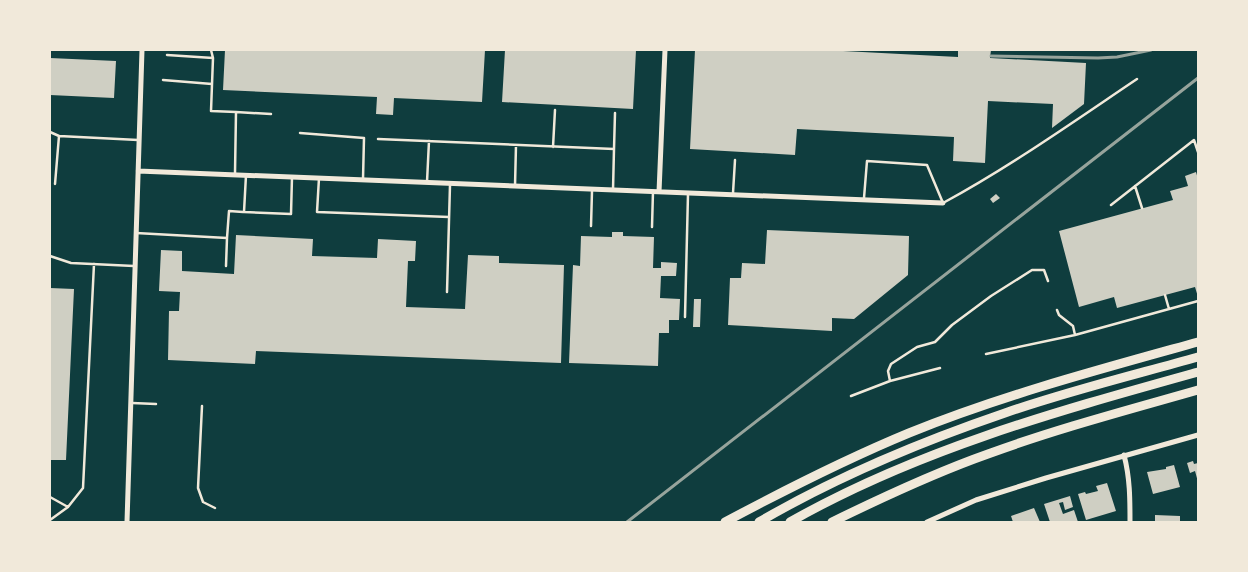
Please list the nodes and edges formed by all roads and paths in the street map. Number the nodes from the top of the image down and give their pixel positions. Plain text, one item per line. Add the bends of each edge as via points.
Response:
1 (142, 50) edge
2 (211, 50) edge
3 (664, 50) edge
4 (167, 55) dead end
5 (213, 58) junction
6 (1137, 79) dead end
7 (163, 80) dead end
8 (212, 84) junction
9 (555, 110) dead end
10 (236, 112) junction
11 (616, 113) dead end
12 (271, 114) dead end
13 (50, 132) edge
14 (300, 133) dead end
15 (58, 136) junction
16 (138, 140) junction
17 (378, 140) dead end
18 (429, 141) junction
19 (516, 145) junction
20 (553, 147) junction
21 (614, 150) junction
22 (1198, 152) edge
23 (735, 160) dead end
24 (138, 171) junction
25 (234, 175) junction
26 (246, 175) junction
27 (292, 177) junction
28 (319, 178) junction
29 (363, 180) junction
30 (427, 183) junction
31 (450, 183) junction
32 (55, 184) dead end
33 (515, 186) junction
34 (1135, 186) junction
35 (592, 189) junction
36 (613, 190) junction
37 (656, 192) junction
38 (688, 193) junction
39 (733, 195) junction
40 (863, 200) junction
41 (943, 203) junction
42 (1111, 205) dead end
43 (1142, 208) dead end
44 (244, 212) junction
45 (449, 217) junction
46 (592, 226) dead end
47 (652, 227) dead end
48 (136, 233) junction
49 (227, 238) junction
50 (50, 256) edge
51 (94, 264) junction
52 (136, 266) junction
53 (226, 266) dead end
54 (1048, 281) dead end
55 (447, 292) dead end
56 (1166, 295) dead end
57 (1198, 301) edge
58 (1169, 309) junction
59 (1057, 310) dead end
60 (685, 318) dead end
61 (1075, 335) junction
62 (1198, 342) edge
63 (986, 354) dead end
64 (1198, 357) edge
65 (940, 368) dead end
66 (1198, 372) edge
67 (890, 381) junction
68 (1198, 390) edge
69 (851, 396) dead end
70 (131, 403) junction
71 (156, 404) dead end
72 (202, 406) dead end
73 (1198, 435) edge
74 (1124, 455) junction
75 (50, 497) edge
76 (68, 507) junction
77 (215, 508) dead end
78 (50, 520) edge
79 (127, 522) edge
80 (724, 522) edge
81 (759, 522) edge
82 (790, 522) edge
83 (832, 522) edge
84 (927, 522) edge
85 (1130, 522) edge

1 - 16 street
2 - 5 lane
3 - 37 street
4 - 5 lane
5 - 8 lane
6 - 41 lane via 1043,143
7 - 8 lane
8 - 10 lane via 211,111
9 - 20 lane
10 - 12 lane
10 - 25 lane
11 - 21 lane
13 - 15 lane
14 - 29 lane via 364,138
15 - 16 lane
15 - 32 lane
16 - 24 street
17 - 18 lane
18 - 19 lane
18 - 30 lane
19 - 20 lane
19 - 33 lane
20 - 21 lane
21 - 36 lane
22 - 34 lane via 1194,140
23 - 39 lane
24 - 25 street
24 - 48 street
25 - 26 street
26 - 27 street
26 - 44 lane
27 - 28 street
27 - 44 lane via 291,214
28 - 29 street
28 - 45 lane via 318,212
29 - 30 street
30 - 31 street
31 - 33 street
31 - 45 lane
33 - 35 street
34 - 42 lane
34 - 43 lane
35 - 36 street
35 - 46 lane
36 - 37 street
37 - 38 street
37 - 47 lane
38 - 39 street
38 - 60 lane
39 - 40 street
40 - 41 street
40 - 41 lane via 868,161 927,165
44 - 49 lane via 229,211
45 - 55 lane
48 - 49 lane
48 - 52 street
49 - 53 lane
50 - 51 lane via 71,263
51 - 52 lane
51 - 76 lane via 83,488
52 - 70 street
54 - 67 lane via 1044,270 1032,270 991,296 934,342 917,347 891,364 888,372
56 - 58 lane
57 - 58 lane
58 - 61 lane
59 - 61 lane via 1073,326
61 - 63 lane
62 - 80 highway via 1007,398 933,424 828,469
64 - 81 highway via 1005,413 945,435 800,498
65 - 67 lane
66 - 82 highway via 978,437 895,470
67 - 69 lane
68 - 83 highway via 989,453
70 - 71 lane
70 - 79 street
72 - 77 lane via 198,488 203,502
73 - 74 street
74 - 84 street via 976,500
74 - 85 street
75 - 76 lane
76 - 78 lane

